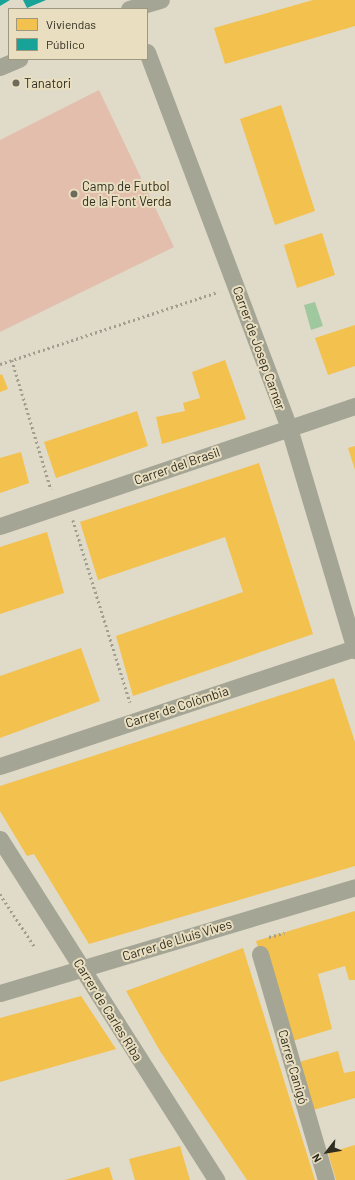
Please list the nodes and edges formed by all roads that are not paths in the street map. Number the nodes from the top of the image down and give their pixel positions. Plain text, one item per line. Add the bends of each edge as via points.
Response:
1 (161, 0) edge
2 (129, 7) edge
3 (148, 55) edge
4 (17, 60) edge
5 (0, 67) edge
6 (355, 406) edge
7 (289, 428) junction
8 (0, 526) edge
9 (355, 649) edge
10 (0, 766) edge
11 (0, 839) edge
12 (355, 887) edge
13 (260, 954) dead end
14 (83, 968) junction
15 (0, 993) edge
16 (216, 1180) edge
17 (326, 1180) edge

1 - 2 street
3 - 7 street, Carrer de Josep Carner
4 - 5 street
6 - 7 street, Carrer del Brasil
7 - 8 street, Carrer del Brasil
7 - 9 street, Carrer de Josep Carner
9 - 10 street, Carrer de Colòmbia
11 - 14 street, Carrer de Carles Riba
12 - 14 street, Carrer de Lluís Vives
13 - 17 street, Carrer Canigó
14 - 15 street, Carrer de Lluís Vives
14 - 16 street, Carrer de Carles Riba

